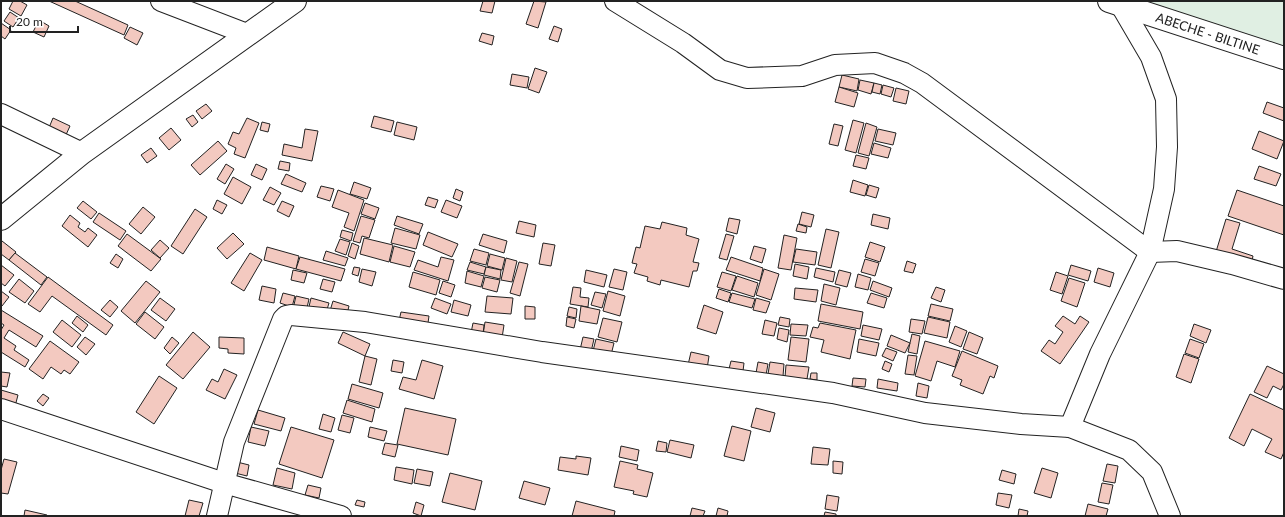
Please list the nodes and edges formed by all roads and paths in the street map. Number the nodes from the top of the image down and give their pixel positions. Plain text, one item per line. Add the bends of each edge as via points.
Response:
1 (161, 1) edge
2 (295, 1) edge
3 (615, 1) edge
4 (1115, 3) edge
5 (247, 34) junction
6 (1284, 58) edge
7 (1, 114) edge
8 (82, 153) junction
9 (1, 219) edge
10 (1150, 252) junction
11 (1284, 279) edge
12 (1, 409) edge
13 (1070, 427) junction
14 (224, 483) junction
15 (217, 516) edge
16 (341, 516) edge
17 (1170, 516) edge

1 - 5 street
2 - 5 street
3 - 10 street via 683,43 720,70 746,78 802,76 835,65 862,64 875,64 904,73 922,83
4 - 6 street, ABECHE - BILTINE
4 - 10 street via 1151,57 1166,99 1167,147 1164,189
5 - 8 street
7 - 8 street
8 - 9 street
10 - 11 street via 1177,252
10 - 13 street via 1100,354
12 - 14 street
13 - 14 street via 925,413 833,393 542,352 365,322 291,315 286,316 280,327 234,442
13 - 17 street via 1129,450 1152,472
14 - 15 street
14 - 16 street

